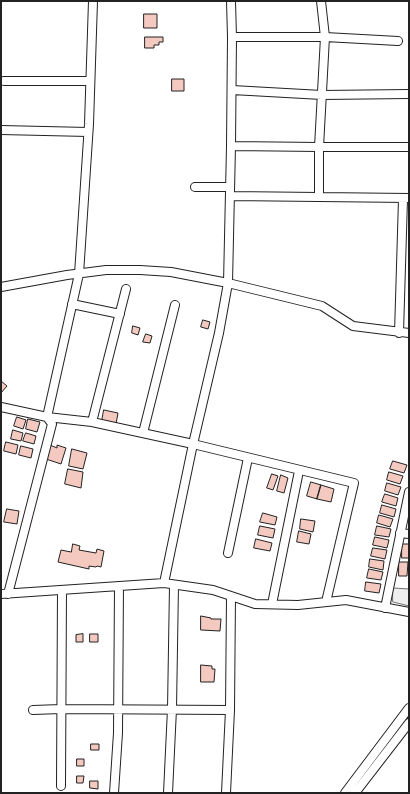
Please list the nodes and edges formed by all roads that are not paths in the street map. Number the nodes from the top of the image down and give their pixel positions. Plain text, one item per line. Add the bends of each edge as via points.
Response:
1 (93, 1) edge
2 (231, 1) edge
3 (321, 1) edge
4 (232, 37) junction
5 (326, 37) junction
6 (398, 40) dead end
7 (4, 81) dead end
8 (90, 81) junction
9 (232, 90) junction
10 (409, 94) edge
11 (322, 95) junction
12 (1, 130) edge
13 (88, 132) junction
14 (231, 146) junction
15 (320, 147) junction
16 (409, 147) edge
17 (195, 188) dead end
18 (230, 191) junction
19 (320, 197) junction
20 (406, 199) edge
21 (79, 274) junction
22 (228, 284) junction
23 (1, 287) edge
24 (126, 289) dead end
25 (72, 304) junction
26 (175, 305) dead end
27 (120, 314) junction
28 (399, 332) junction
29 (409, 333) edge
30 (1, 407) edge
31 (47, 417) junction
32 (92, 422) junction
33 (143, 433) junction
34 (193, 444) junction
35 (248, 458) junction
36 (299, 470) junction
37 (409, 492) edge
38 (405, 534) edge
39 (228, 554) dead end
40 (164, 583) junction
41 (174, 585) junction
42 (119, 586) junction
43 (62, 590) junction
44 (4, 594) edge
45 (231, 596) junction
46 (326, 602) junction
47 (272, 604) junction
48 (385, 608) junction
49 (409, 612) edge
50 (409, 708) edge
51 (61, 709) junction
52 (118, 709) junction
53 (172, 709) junction
54 (33, 710) dead end
55 (230, 710) junction
56 (409, 723) edge
57 (61, 786) dead end
58 (114, 793) edge
59 (168, 793) edge
60 (226, 793) edge
61 (345, 793) edge
62 (355, 793) edge

1 - 8 street
2 - 4 street
3 - 5 street
4 - 5 street
4 - 9 street
5 - 6 street
5 - 11 street
7 - 8 street
8 - 13 street
9 - 11 street
9 - 14 street
10 - 11 street
11 - 15 street
12 - 13 street
13 - 21 street
14 - 15 street
14 - 18 street
15 - 16 street
15 - 19 street
17 - 18 street
18 - 19 street
18 - 22 street
19 - 20 street
20 - 28 street
21 - 22 street via 106,270 171,272
21 - 23 street
21 - 25 street
22 - 28 street via 322,306 353,326
22 - 34 street
24 - 27 street
25 - 27 street
25 - 31 street
26 - 33 street
27 - 32 street
28 - 29 street
30 - 31 street
31 - 32 street
31 - 44 street via 52,424 50,436
32 - 33 street
33 - 34 street
34 - 35 street
34 - 40 street
35 - 36 street
35 - 39 street
36 - 46 street via 354,483
36 - 47 street
37 - 38 street
38 - 48 street
40 - 41 street
40 - 42 street
41 - 45 street via 213,590
41 - 53 street
42 - 43 street
42 - 52 street
43 - 44 street
43 - 51 street
45 - 47 street via 255,604
45 - 55 street
46 - 47 street
46 - 48 street via 346,600
48 - 49 street
50 - 61 street
51 - 52 street
51 - 54 street
51 - 57 street
52 - 53 street
52 - 58 street
53 - 55 street
53 - 59 street
55 - 60 street
56 - 62 street

